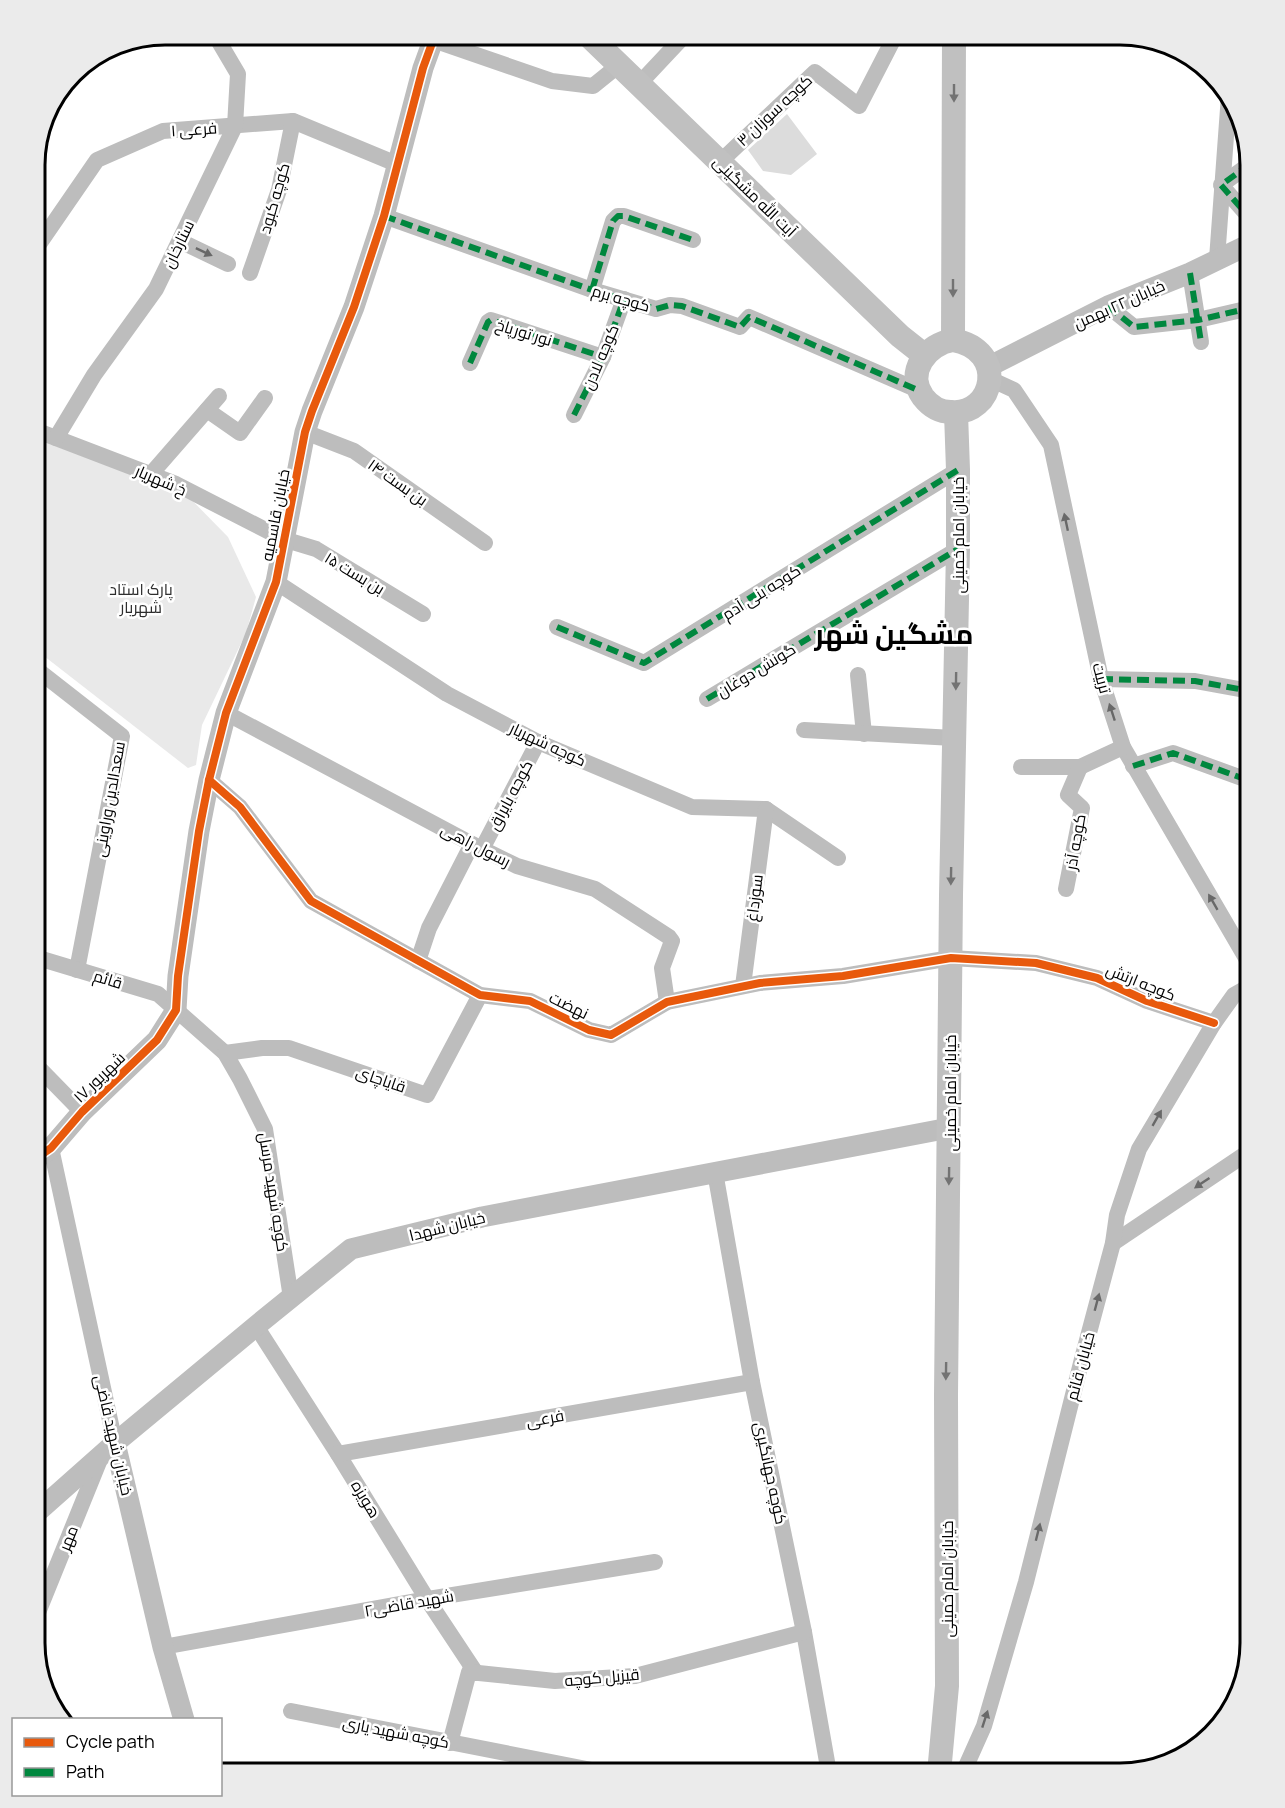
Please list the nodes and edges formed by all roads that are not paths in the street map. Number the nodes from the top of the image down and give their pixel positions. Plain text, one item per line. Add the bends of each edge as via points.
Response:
1 (221, 45) edge
2 (431, 45) edge
3 (455, 45) edge
4 (598, 45) edge
5 (676, 45) edge
6 (890, 45) edge
7 (954, 45) edge
8 (619, 65) junction
9 (639, 84) junction
10 (1227, 112) edge
11 (293, 121) junction
12 (235, 126) junction
13 (720, 162) junction
14 (399, 165) junction
15 (1240, 171) edge
16 (1221, 185) junction
17 (1240, 206) edge
18 (384, 216) junction
19 (45, 235) edge
20 (693, 240) dead end
21 (180, 241) junction
22 (1240, 249) edge
23 (1217, 259) junction
24 (228, 264) dead end
25 (250, 273) dead end
26 (1190, 273) junction
27 (592, 290) junction
28 (624, 299) junction
29 (1108, 306) junction
30 (1240, 310) edge
31 (1197, 320) junction
32 (953, 340) junction
33 (1201, 342) dead end
34 (924, 355) junction
35 (603, 357) junction
36 (470, 363) dead end
37 (989, 373) junction
38 (920, 391) junction
39 (219, 396) dead end
40 (265, 398) dead end
41 (207, 410) junction
42 (956, 413) junction
43 (574, 415) dead end
44 (305, 432) junction
45 (45, 434) edge
46 (56, 438) junction
47 (958, 470) junction
48 (151, 474) junction
49 (283, 539) junction
50 (485, 543) dead end
51 (958, 549) junction
52 (276, 582) junction
53 (423, 614) dead end
54 (557, 627) dead end
55 (858, 675) dead end
56 (45, 676) edge
57 (1101, 679) junction
58 (1240, 689) edge
59 (707, 699) dead end
60 (226, 713) junction
61 (804, 730) dead end
62 (864, 734) junction
63 (954, 738) junction
64 (538, 742) junction
65 (1123, 747) junction
66 (1133, 766) junction
67 (1021, 767) dead end
68 (1080, 767) junction
69 (1240, 777) edge
70 (209, 780) junction
71 (766, 809) junction
72 (477, 846) junction
73 (838, 858) dead end
74 (1066, 889) dead end
75 (1240, 948) edge
76 (951, 958) junction
77 (45, 960) edge
78 (418, 961) junction
79 (77, 970) junction
80 (743, 986) junction
81 (1240, 992) edge
82 (480, 995) junction
83 (667, 1002) junction
84 (176, 1010) junction
85 (1214, 1023) junction
86 (225, 1053) junction
87 (45, 1074) edge
88 (82, 1112) junction
89 (949, 1128) junction
90 (45, 1152) edge
91 (1240, 1158) edge
92 (45, 1163) edge
93 (715, 1172) junction
94 (1113, 1243) junction
95 (291, 1298) junction
96 (256, 1326) junction
97 (752, 1382) junction
98 (109, 1449) junction
99 (338, 1454) junction
100 (45, 1502) edge
101 (655, 1562) dead end
102 (45, 1595) edge
103 (427, 1599) junction
104 (804, 1632) junction
105 (163, 1647) junction
106 (476, 1673) junction
107 (291, 1711) dead end
108 (184, 1718) edge
109 (450, 1743) junction
110 (555, 1763) edge
111 (827, 1763) edge
112 (940, 1763) edge
113 (967, 1763) edge

1 - 12 street, ستارخان via 238,74
2 - 14 street, خیابان قاسمیه
3 - 8 street via 552,81 593,86
4 - 8 main road, آیت الله مشگینی
5 - 9 street
6 - 13 street, کوچه سوزان ۳ via 859,106 815,72
7 -> 32 main road
8 - 9 main road, آیت الله مشگینی
9 - 13 main road, آیت الله مشگینی
10 - 16 street
11 - 12 street, فرعی ۱
11 - 14 street, فرعی ۱
11 - 25 street, کوچه کبود via 279,190
12 - 19 street, فرعی ۱ via 163,131 97,160
12 - 21 street, ستارخان
13 - 34 main road, آیت الله مشگینی
14 - 18 street, خیابان قاسمیه
15 - 16 street
16 - 17 street
16 - 23 street
18 - 27 street, کوچه برم
18 - 44 street, خیابان قاسمیه via 354,307
20 - 27 street via 618,216 613,221
21 -> 24 street
21 - 46 street, ستارخان via 156,289 94,375
22 - 23 street, خیابان ۲۲ بهمن
23 - 26 street, خیابان ۲۲ بهمن
26 - 29 street, خیابان ۲۲ بهمن
26 - 31 street
27 - 28 street, کوچه برم
28 - 35 street, کوچه لادن
28 - 38 street, کوچه برم via 656,309 681,306 740,327 749,317
29 - 31 street via 1134,327
29 - 37 street, خیابان ۲۲ بهمن
30 - 31 street
31 - 33 street
32 - 34 main road via 942,342
32 - 37 main road via 977,348
34 - 38 main road via 915,376
35 - 36 street, نور تورپاخ via 490,320
35 - 43 street, کوچه لادن
37 - 42 main road via 985,394 978,403
57 -> 37 street, تربیت via 1051,445 1014,390
38 - 42 main road via 933,407
39 - 41 street
40 - 41 street via 240,433
41 - 48 street
42 - 47 main road, خیابان امام خمینی
44 - 49 street, خیابان قاسمیه
44 - 50 street, بن بست ۱۴ via 354,451
45 - 46 street, خ شهریار
46 - 48 street, خ شهریار
47 - 51 main road, خیابان امام خمینی
47 - 54 street, کوچه بنی آدم via 644,663
48 - 49 street, خ شهریار
49 - 52 street, خیابان قاسمیه
49 - 53 street, بن بست ۱۵ via 316,549
51 - 59 street, گونش دوغان
51 -> 63 main road, خیابان امام خمینی
52 - 60 street, خیابان قاسمیه
52 - 64 street, کوچه شهریار via 447,694
55 - 62 street
56 - 79 street, سعدالدین وراوینی via 122,735
57 - 58 street via 1195,681
65 -> 57 street, تربیت
60 - 70 street, خیابان قاسمیه
60 - 72 street, رسول راهی
61 - 62 street
62 - 63 street
63 -> 76 main road, خیابان امام خمینی
64 - 71 street, کوچه شهریار via 692,807
64 - 72 street, کوچه بایراق
65 - 66 street, تربیت
65 - 68 street
66 - 69 street via 1173,753
75 -> 66 street, تربیت
67 - 68 street
68 - 74 street, کوچه آذر via 1068,795 1082,808
70 - 78 street, نهضت via 240,807 311,902
70 - 84 street, خیابان قاسمیه
71 - 73 street
71 - 80 street, سوزداغ
72 - 78 street, کوچه بایراق via 429,927
72 - 83 street, رسول راهی via 517,866 595,888 669,937 672,945 662,968
76 - 80 street, نهضت via 843,976
76 - 85 street, کوچه ارتش via 1036,963 1096,978
76 - 89 main road, خیابان امام خمینی
77 - 79 street, قائم
78 - 82 street, نهضت
79 - 84 street, قائم via 158,994
80 - 83 street, نهضت
81 - 85 street, خیابان قائم
82 - 83 street, نهضت via 530,1001 589,1030 610,1035
82 - 86 street, قایاچای via 427,1095 289,1048
84 - 86 street, کوچه شهید مرسل
84 - 88 street, ۱۷ شهریور via 157,1040
94 -> 85 street, خیابان قائم via 1117,1215 1139,1149
86 - 95 street, کوچه شهید مرسل via 265,1129
87 - 88 street
88 - 90 street, ۱۷ شهریور
89 - 93 street, خیابان شهدا
89 -> 112 main road, خیابان امام خمینی via 947,1686
91 -> 94 street
92 - 98 street, خیابان شهید قاضی
93 - 95 street, خیابان شهدا via 482,1217 351,1249
93 - 97 street, کوچه جهانگیری
113 -> 94 street, خیابان قائم via 984,1726 1026,1582
95 - 96 street, خیابان شهدا
96 - 98 street, خیابان شهدا
96 - 99 street, هویزه
97 - 99 street, فرعی
97 - 104 street, کوچه جهانگیری
98 - 100 street, خیابان شهدا
98 - 102 street, مهر
98 - 105 street, خیابان شهید قاضی
99 - 103 street, هویزه
101 - 103 street, شهید قاضی۲
103 - 105 street, شهید قاضی۲
103 - 106 street, هویزه
104 - 106 street, قیزیل کوچه via 635,1676 555,1681
104 - 111 street, کوچه جهانگیری
105 - 108 street, خیابان شهید قاضی
106 - 109 street via 469,1672
107 - 109 street, کوچه شهید یاری
109 - 110 street, کوچه شهید یاری

